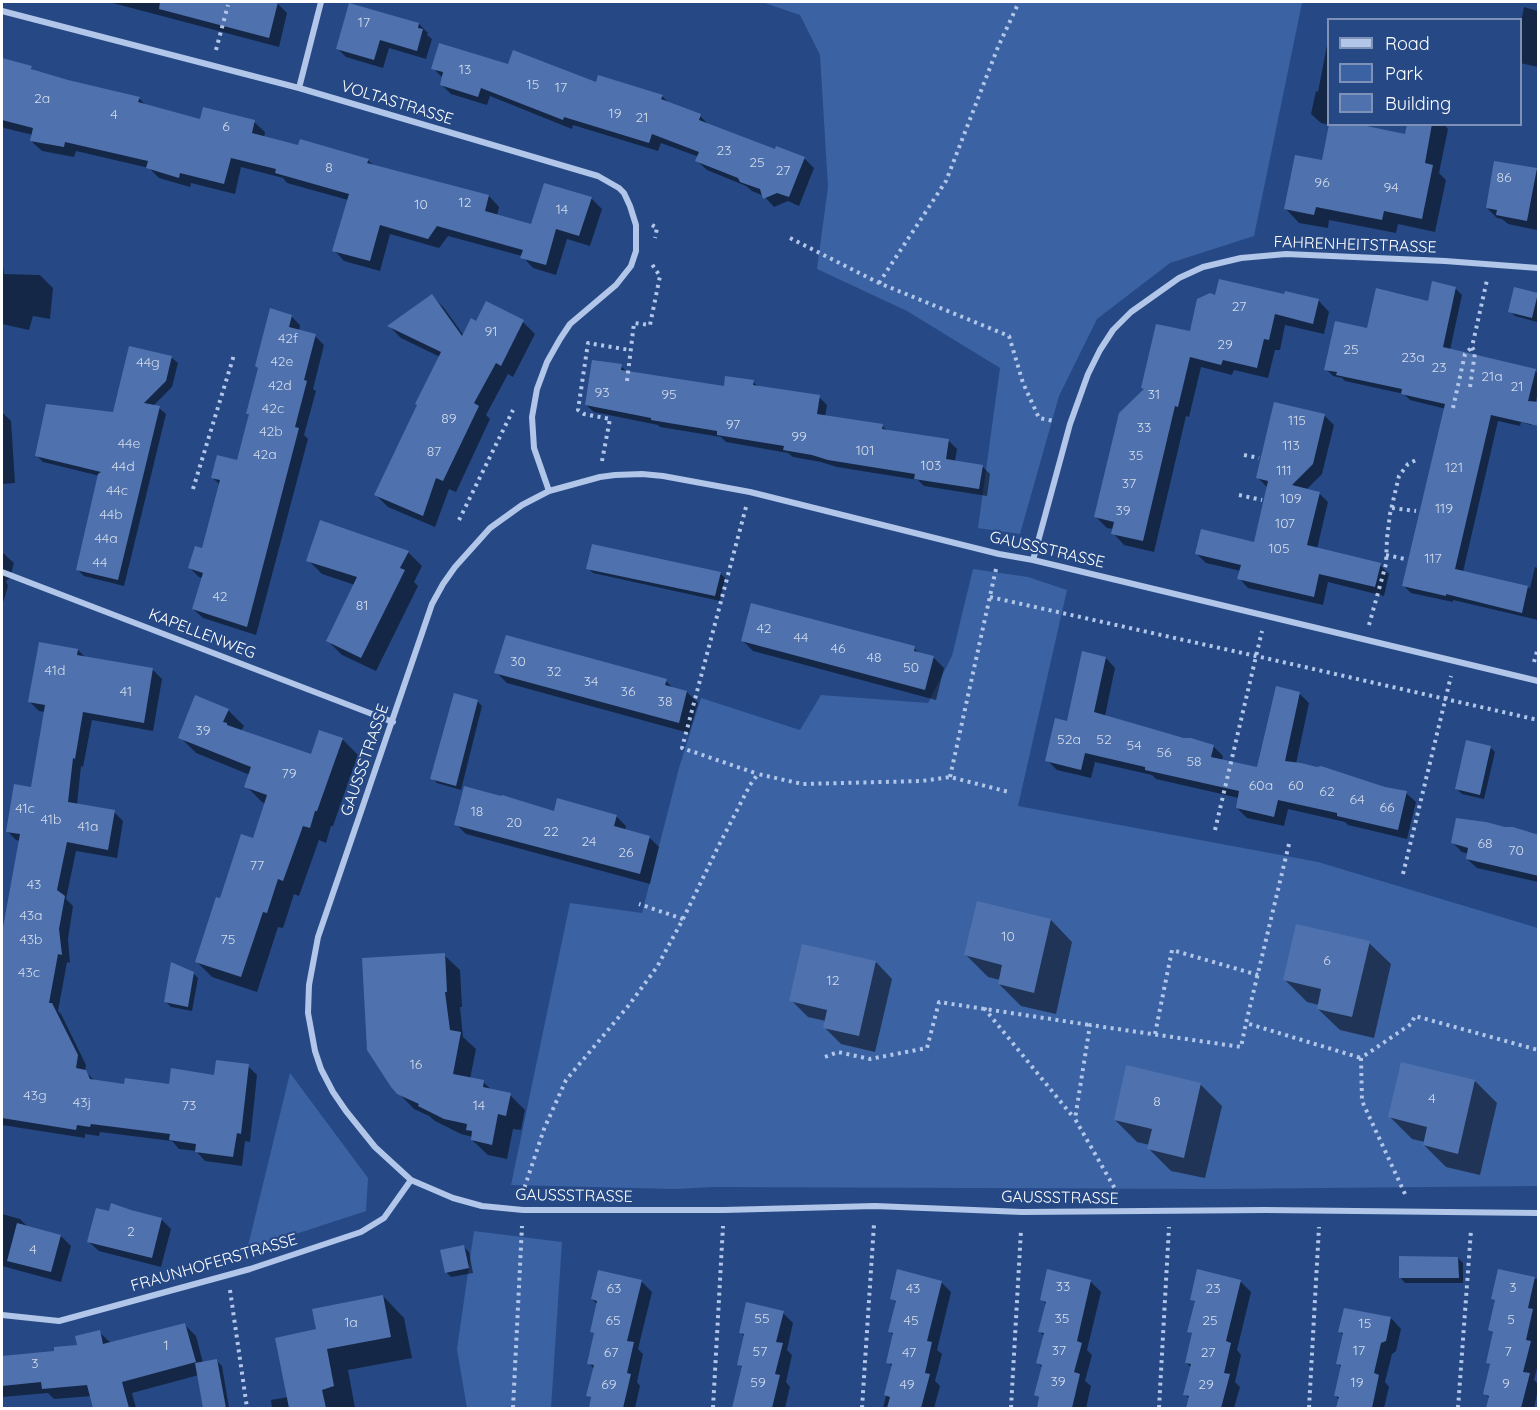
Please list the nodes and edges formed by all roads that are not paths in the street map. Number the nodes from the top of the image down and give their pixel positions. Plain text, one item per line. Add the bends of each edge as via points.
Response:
1 (321, 2) edge
2 (2, 11) edge
3 (299, 88) junction
4 (1539, 268) edge
5 (549, 491) junction
6 (1034, 560) junction
7 (2, 572) edge
8 (1539, 681) edge
9 (393, 722) junction
10 (411, 1180) junction
11 (1539, 1213) edge
12 (2, 1315) edge

1 - 3 street
2 - 3 street, VOLTASTRASSE
3 - 5 street, VOLTASTRASSE via 598,176 624,193 636,238 632,266 570,324 547,362 537,389 532,417 534,448
4 - 6 street, FAHRENHEITSTRASSE via 1286,254 1241,258 1179,278 1131,312 1100,350 1070,424
5 - 6 street, GAUSSSTRASSE via 600,477 663,476 750,492
5 - 9 street, GAUSSSTRASSE via 490,528 448,575 432,604
6 - 8 street, GAUSSSTRASSE
7 - 9 street, KAPELLENWEG
9 - 10 street, GAUSSSTRASSE via 318,937 308,1012 315,1051 333,1092 375,1147
10 - 11 street, GAUSSSTRASSE via 482,1206 523,1210 875,1206 1022,1212
10 - 12 street, FRAUNHOFERSTRASSE via 384,1218 361,1232 250,1269 59,1321

